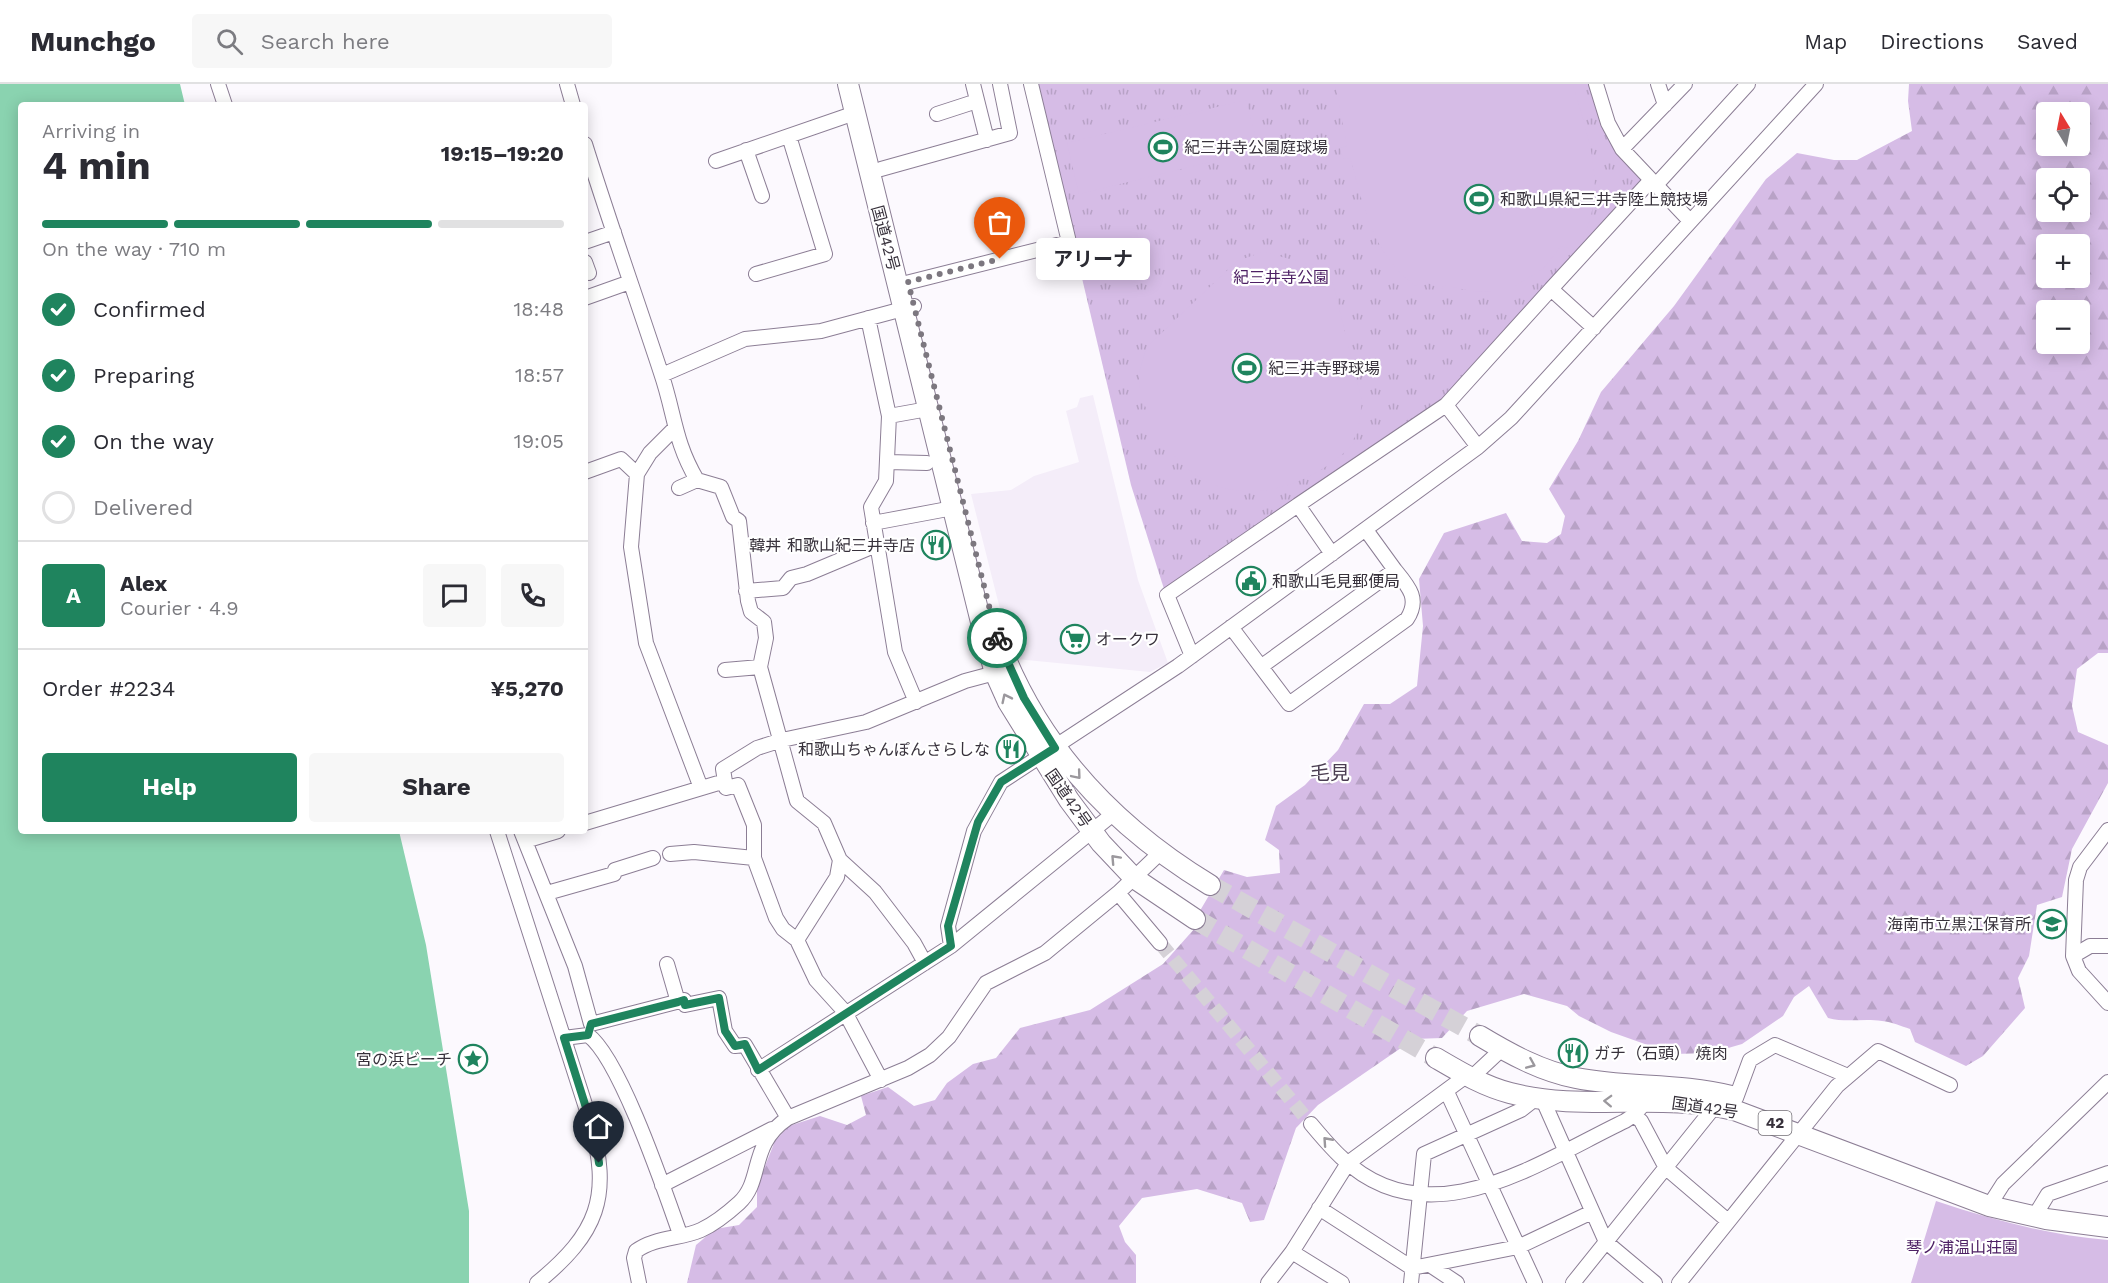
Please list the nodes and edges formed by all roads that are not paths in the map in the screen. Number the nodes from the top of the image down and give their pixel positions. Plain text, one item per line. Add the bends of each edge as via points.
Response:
1 (218, 84) edge
2 (567, 84) edge
3 (848, 84) edge
4 (860, 84) edge
5 (973, 84) edge
6 (1000, 84) edge
7 (1031, 84) edge
8 (1596, 84) edge
9 (1658, 84) edge
10 (1685, 84) edge
11 (1748, 84) edge
12 (1816, 84) edge
13 (977, 101) junction
14 (224, 102) edge
15 (572, 102) edge
16 (1665, 105) junction
17 (855, 113) junction
18 (937, 114) dead end
19 (789, 136) junction
20 (987, 140) junction
21 (1622, 149) junction
22 (746, 150) junction
23 (588, 153) edge
24 (716, 161) dead end
25 (881, 169) junction
26 (1653, 183) junction
27 (762, 196) dead end
28 (1690, 220) junction
29 (614, 232) junction
30 (588, 241) edge
31 (756, 274) dead end
32 (630, 282) junction
33 (903, 284) junction
34 (1551, 289) junction
35 (588, 297) edge
36 (909, 308) junction
37 (868, 318) junction
38 (1594, 328) junction
39 (662, 375) junction
40 (1446, 405) junction
41 (928, 409) junction
42 (890, 416) junction
43 (674, 429) junction
44 (1478, 447) junction
45 (888, 462) junction
46 (927, 463) dead end
47 (588, 471) edge
48 (637, 474) junction
49 (698, 480) junction
50 (679, 488) dead end
51 (1298, 505) junction
52 (953, 508) junction
53 (873, 523) junction
54 (1366, 530) junction
55 (876, 545) junction
56 (1332, 554) junction
57 (1395, 570) junction
58 (746, 591) junction
59 (1231, 627) junction
60 (1192, 656) junction
61 (1262, 666) junction
62 (760, 667) junction
63 (725, 670) dead end
64 (995, 673) junction
65 (916, 702) junction
66 (782, 740) junction
67 (1048, 753) junction
68 (725, 781) junction
69 (701, 788) junction
70 (1113, 814) junction
71 (588, 822) edge
72 (1092, 830) junction
73 (2108, 830) edge
74 (498, 834) edge
75 (523, 836) edge
76 (1160, 853) junction
77 (670, 854) dead end
78 (652, 858) dead end
79 (754, 858) junction
80 (840, 860) junction
81 (1134, 879) junction
82 (1210, 885) tunnel mouth
83 (547, 893) junction
84 (1118, 893) junction
85 (1195, 919) tunnel mouth
86 (797, 940) junction
87 (1160, 943) tunnel mouth
88 (951, 946) junction
89 (2108, 946) edge
90 (2073, 956) junction
91 (925, 963) junction
92 (667, 964) dead end
93 (678, 1002) junction
94 (2108, 1004) edge
95 (845, 1012) junction
96 (589, 1030) junction
97 (1480, 1036) tunnel mouth
98 (564, 1038) junction
99 (1502, 1049) junction
100 (1436, 1058) tunnel mouth
101 (758, 1070) junction
102 (1555, 1073) junction
103 (1848, 1076) junction
104 (1469, 1077) junction
105 (881, 1080) junction
106 (2108, 1082) edge
107 (1950, 1084) dead end
108 (1659, 1086) junction
109 (1447, 1092) junction
110 (1541, 1098) junction
111 (1736, 1098) junction
112 (1715, 1106) junction
113 (1640, 1109) junction
114 (788, 1118) junction
115 (1311, 1124) tunnel mouth
116 (773, 1128) junction
117 (1803, 1128) junction
118 (1466, 1135) junction
119 (1563, 1151) junction
120 (1345, 1161) junction
121 (1666, 1168) junction
122 (2108, 1173) edge
123 (662, 1185) junction
124 (1490, 1186) junction
125 (1420, 1195) junction
126 (1992, 1201) junction
127 (1319, 1208) junction
128 (1592, 1212) junction
129 (2037, 1212) junction
130 (2108, 1215) edge
131 (1728, 1221) junction
132 (2108, 1227) edge
133 (680, 1234) junction
134 (1606, 1242) junction
135 (1518, 1247) junction
136 (1292, 1252) junction
137 (1430, 1264) junction
138 (1412, 1268) junction
139 (537, 1283) edge
140 (639, 1283) edge
141 (1268, 1283) edge
142 (1342, 1283) edge
143 (1411, 1283) edge
144 (1457, 1283) edge
145 (1535, 1283) edge
146 (1573, 1283) edge
147 (1655, 1283) edge
148 (1679, 1283) edge

1 - 14 street
2 - 15 street
3 - 17 highway, 国道42号
4 - 25 highway, 国道42号
5 - 13 street
6 - 20 street via 1010,133
7 - 33 street via 1069,242
8 - 21 street via 1608,123
9 - 16 street
10 - 16 street
11 - 26 street
12 - 28 street
13 - 18 street
13 - 20 street
16 - 21 street
17 - 19 street
17 - 33 highway, 国道42号
19 - 22 street
19 - 31 street via 825,254
20 - 25 street
21 - 26 street
22 - 24 street
22 - 27 street
23 - 29 street
25 - 33 highway, 国道42号
26 - 28 street
26 - 34 street
28 - 38 street
29 - 30 street
29 - 32 street
32 - 35 street
32 - 39 street
33 - 36 highway, 国道42号
34 - 38 street
34 - 40 street
36 - 37 street
36 - 41 highway, 国道42号
36 - 67 highway, 国道42号 via 990,618
37 - 39 street via 821,331 745,339
37 - 42 street
38 - 44 street via 1511,418
39 - 43 street
40 - 44 street
40 - 51 street
41 - 42 street
41 - 52 highway, 国道42号
42 - 45 street
43 - 48 street via 650,453
43 - 49 street via 684,458
44 - 54 street
45 - 46 street
45 - 53 street via 886,481 871,507
47 - 48 street via 621,459
48 - 69 street via 631,547 646,643
49 - 50 street
49 - 58 street via 720,487 733,517 739,521
51 - 56 street
51 - 60 street via 1167,595
52 - 53 street
52 - 64 highway, 国道42号
53 - 55 street
54 - 56 street
54 - 57 street
55 - 58 street via 791,578 783,588
55 - 65 street via 894,652
56 - 59 street
57 - 61 street
57 - 61 street via 1412,592 1414,608 1407,619 1289,704
58 - 62 street via 751,612 764,622 766,638
59 - 60 street
59 - 61 street
60 - 67 street
62 - 63 street
62 - 66 street
64 - 65 street
67 -> 64 highway, 国道42号 via 1008,702
65 - 66 street via 866,722
66 - 68 street via 757,748 723,770
66 - 80 street via 797,801 824,823
67 -> 70 highway, 国道42号
67 - 72 highway, 国道42号
67 - 88 street via 1001,782 978,822 948,926
68 - 69 street
68 - 79 street via 726,788 738,785 754,825
69 - 71 street
70 - 72 street
70 - 76 highway, 国道42号
81 -> 72 highway, 国道42号
72 - 88 street
73 - 90 street via 2080,867 2076,880
74 - 98 street
75 - 83 street
76 - 81 street
76 - 82 highway, 国道42号
77 - 79 street via 694,852
78 - 83 street via 615,870 614,874
79 - 86 street via 776,918 783,930
80 - 86 street via 837,877
80 - 91 street via 875,892
81 - 84 street
81 - 85 highway, 国道42号
83 - 96 street via 575,966
84 - 87 street
84 - 105 street via 1045,953 986,983 949,1037 930,1055
86 - 95 street via 816,980
88 - 91 street
89 - 90 street via 2090,946
90 - 94 street via 2079,971
91 - 95 street
92 - 93 street
93 - 96 street
93 - 101 street via 684,1000 685,1005 719,998 725,1031 735,1046 745,1044
95 - 101 street
95 - 105 street
96 - 98 street
96 - 123 street via 624,1090
97 - 99 highway, 国道42号 / 42
98 - 139 street via 595,1136 600,1182 596,1209 580,1241 569,1256
99 -> 102 highway, 国道42号 / 42
99 - 104 street
100 - 104 highway, 国道42号 / 42
101 - 114 street
102 - 108 highway, 国道42号 / 42
102 - 110 street
103 - 107 street via 1878,1051
103 - 111 street via 1775,1045 1750,1060
103 - 117 street
104 - 109 street
104 - 110 highway, 国道42号 / 42 via 1496,1089
105 - 114 street
106 - 126 street via 2003,1184
108 - 111 highway, 国道42号 / 42 via 1705,1090
108 - 113 street
109 - 118 street
109 - 120 street
113 -> 110 highway, 国道42号 / 42
110 - 118 street
110 - 119 street
111 - 117 highway, 国道42号 / 42
112 - 113 highway, 国道42号 / 42
112 - 117 highway, 国道42号 / 42
112 - 121 street
113 - 119 street
113 - 121 street via 1641,1121
114 - 116 street
120 -> 115 street
116 - 123 street
116 - 133 street via 740,1202 701,1230
117 - 126 highway, 国道42号 / 42 via 1910,1177
117 - 131 street
118 - 124 street
118 - 125 street via 1425,1154
119 - 124 street
119 - 128 street
120 - 125 street via 1399,1191
120 - 127 street
121 - 131 street
121 - 134 street
122 - 129 street via 2048,1194
123 - 133 street
124 - 125 street via 1449,1195
124 - 135 street
125 - 138 street
126 - 129 highway, 国道42号 / 42
127 - 136 street
127 - 138 street
128 - 134 street
128 - 135 street
129 - 130 highway, 国道42号 / 42
129 - 132 highway, 国道42号 / 42
131 - 148 street
133 - 140 street via 636,1251
134 - 146 street
134 - 147 street
135 - 137 street
135 - 145 street
136 - 141 street
136 - 142 street
137 - 138 street
137 - 144 street
138 - 143 street

